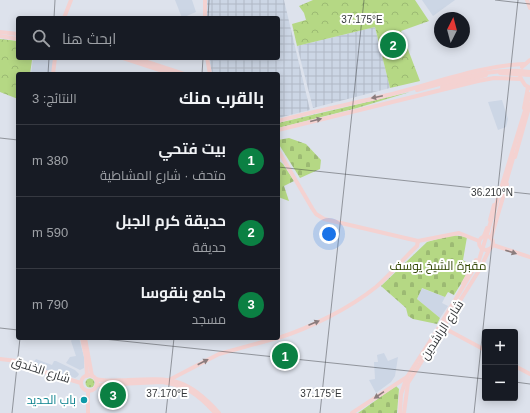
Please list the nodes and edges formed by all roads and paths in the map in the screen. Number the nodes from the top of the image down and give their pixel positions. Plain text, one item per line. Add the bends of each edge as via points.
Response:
1 (71, 0) edge
2 (205, 0) edge
3 (529, 1) edge
4 (530, 8) edge
5 (65, 16) edge
6 (205, 16) edge
7 (0, 33) edge
8 (16, 35) edge
9 (55, 60) edge
10 (132, 60) edge
11 (140, 60) edge
12 (207, 60) edge
13 (530, 60) edge
14 (524, 64) junction
15 (155, 66) junction
16 (53, 72) edge
17 (170, 72) edge
18 (208, 72) edge
19 (530, 74) edge
20 (521, 79) junction
21 (529, 88) edge
22 (395, 93) junction
23 (530, 94) edge
24 (397, 99) junction
25 (530, 100) edge
26 (530, 104) edge
27 (280, 120) edge
28 (280, 129) edge
29 (280, 153) edge
30 (280, 157) edge
31 (284, 160) junction
32 (512, 160) junction
33 (505, 183) junction
34 (484, 236) junction
35 (492, 238) junction
36 (418, 241) junction
37 (479, 241) junction
38 (493, 245) junction
39 (481, 249) junction
40 (489, 250) junction
41 (530, 257) edge
42 (444, 328) junction
43 (280, 337) edge
44 (435, 338) junction
45 (82, 340) edge
46 (85, 340) edge
47 (270, 340) edge
48 (482, 348) edge
49 (0, 359) edge
50 (518, 368) edge
51 (530, 374) edge
52 (89, 376) junction
53 (407, 377) junction
54 (96, 379) junction
55 (169, 380) junction
56 (81, 383) junction
57 (96, 386) junction
58 (88, 391) junction
59 (88, 413) edge
60 (214, 413) edge
61 (219, 413) edge
62 (352, 413) edge
63 (400, 413) edge
64 (404, 413) edge

1 - 5 main road
2 - 6 main road
3 - 4 main road
7 - 8 main road
9 - 16 main road
10 - 15 main road
11 - 15 main road
12 - 18 main road
13 - 14 main road
14 - 20 main road
14 - 22 main road via 493,66
15 - 17 main road
19 - 22 main road via 506,70 490,71 417,90
19 - 24 main road via 492,74
20 - 21 main road
20 - 24 main road via 494,78
21 - 32 main road
22 -> 27 main road
23 - 32 main road
28 -> 24 main road
25 - 32 main road
26 - 32 main road
29 - 31 main road
30 - 31 main road
31 - 36 main road via 316,214
32 - 33 main road
33 - 34 main road
33 - 35 main road
33 - 44 main road via 478,270
34 - 35 main road
34 - 37 main road
35 - 38 main road
36 - 37 main road via 459,233
43 -> 36 main road via 334,315 359,300 377,286 417,246
37 - 39 main road
38 - 40 main road
38 -> 41 main road
39 - 40 main road
39 - 44 main road, شارع الراشدين
40 - 42 main road, شارع الراشدين
42 - 44 main road, شارع الراشدين
42 - 48 main road
44 - 53 main road, شارع الراشدين
44 - 64 main road, شارع الراشدين via 408,383
45 - 52 main road
46 - 52 main road
55 -> 47 main road via 219,354
49 - 56 main road, شارع الخندق via 17,360 38,370
50 - 51 main road
52 - 54 main road
52 - 56 main road
53 -> 62 main road
53 - 63 main road, شارع الراشدين via 401,394
54 - 55 main road
54 - 57 main road
55 - 61 main road via 186,384
56 - 58 main road
57 - 58 main road
57 - 60 main road via 173,383 196,393
58 - 59 main road

